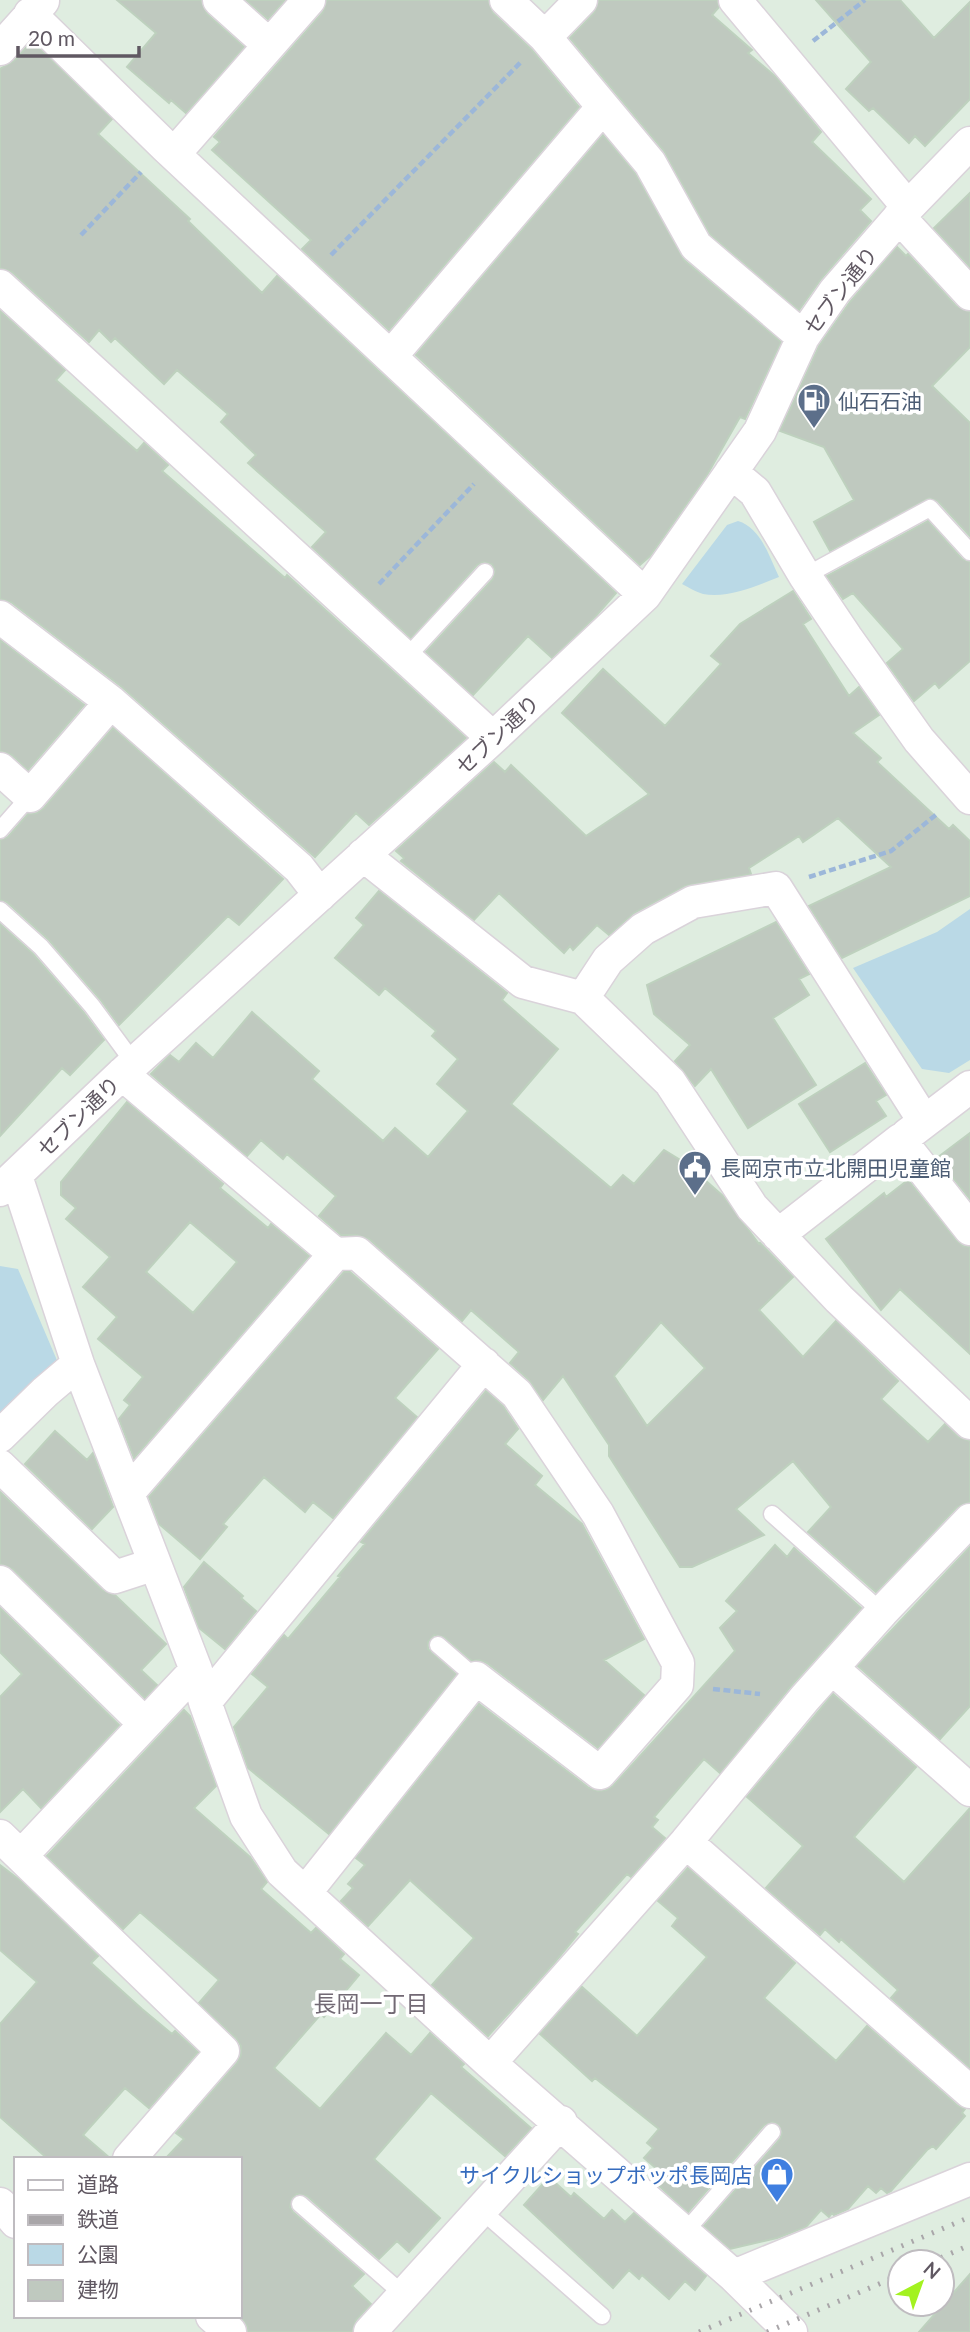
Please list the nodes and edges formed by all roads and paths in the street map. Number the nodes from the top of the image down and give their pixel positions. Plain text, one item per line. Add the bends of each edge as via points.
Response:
1 (219, 0) edge
2 (309, 0) edge
3 (506, 0) edge
4 (581, 0) edge
5 (735, 0) edge
6 (865, 0) edge
7 (37, 7) edge
8 (545, 37) junction
9 (269, 45) junction
10 (0, 50) edge
11 (787, 62) junction
12 (602, 108) junction
13 (970, 143) edge
14 (170, 150) junction
15 (904, 212) junction
16 (81, 235) dead end
17 (309, 279) junction
18 (0, 286) edge
19 (970, 294) edge
20 (803, 337) junction
21 (391, 356) junction
22 (500, 457) junction
23 (731, 472) junction
24 (970, 552) edge
25 (485, 572) dead end
26 (805, 576) junction
27 (645, 595) junction
28 (354, 610) junction
29 (0, 617) edge
30 (407, 658) junction
31 (111, 702) junction
32 (493, 738) junction
33 (0, 769) edge
34 (967, 794) edge
35 (30, 796) junction
36 (0, 830) edge
37 (363, 855) junction
38 (776, 888) junction
39 (320, 895) junction
40 (0, 910) edge
41 (583, 998) junction
42 (128, 1068) junction
43 (970, 1087) edge
44 (912, 1131) junction
45 (8, 1183) edge
46 (970, 1229) edge
47 (778, 1235) junction
48 (335, 1254) junction
49 (78, 1364) junction
50 (484, 1364) junction
51 (970, 1423) edge
52 (0, 1436) edge
53 (0, 1465) edge
54 (128, 1493) junction
55 (772, 1514) dead end
56 (968, 1527) edge
57 (155, 1564) junction
58 (0, 1582) edge
59 (882, 1612) junction
60 (438, 1645) dead end
61 (832, 1669) junction
62 (196, 1670) junction
63 (476, 1678) junction
64 (677, 1685) junction
65 (806, 1698) junction
66 (205, 1702) junction
67 (145, 1724) junction
68 (970, 1790) edge
69 (686, 1842) junction
70 (11, 1846) edge
71 (305, 1893) junction
72 (490, 2063) junction
73 (970, 2092) edge
74 (561, 2122) junction
75 (772, 2132) dead end
76 (132, 2157) edge
77 (970, 2179) edge
78 (0, 2204) edge
79 (300, 2204) dead end
80 (481, 2210) junction
81 (14, 2220) edge
82 (684, 2233) junction
83 (734, 2276) junction
84 (404, 2295) junction
85 (602, 2316) dead end
86 (214, 2318) edge
87 (230, 2332) edge
88 (370, 2332) edge
89 (791, 2332) edge

1 - 9 street
2 - 9 street
3 - 8 street
4 - 8 street
5 - 11 street
6 - 11 path
7 - 10 street
7 - 14 street
8 - 12 street
8 - 17 path
9 - 14 street
11 - 15 street
12 - 20 street via 650,163 696,246
12 - 21 street
13 - 15 street, セブン通り
14 - 16 path
14 - 17 street
15 - 19 street
15 - 20 street, セブン通り via 835,291
17 - 21 street
18 - 28 street
20 - 23 street, セブン通り via 760,431
21 - 22 street
22 - 27 street
22 - 28 path
23 - 26 street via 755,492
23 - 27 street, セブン通り
24 - 26 lane via 930,508
25 - 30 lane
26 - 34 street via 919,740
27 - 32 street, セブン通り
28 - 30 street
29 - 31 street
30 - 32 street
31 - 35 street
31 - 39 street via 299,868
32 - 37 street, セブン通り
33 - 35 street
34 - 38 path via 891,851
35 - 36 lane
37 - 39 street, セブン通り
37 - 41 street via 523,982
38 - 41 street via 693,902 643,929 608,960
38 - 44 street
39 - 42 street, セブン通り
40 - 42 lane via 41,947 92,1006
41 - 47 street via 670,1082 752,1207
42 - 45 street, セブン通り
42 - 48 street
43 - 44 street
44 - 46 street
44 - 47 street
45 - 49 street
47 - 51 street
48 - 50 street via 357,1254
48 - 54 street
49 - 52 street
49 - 54 street
50 - 64 street via 517,1394 598,1514 678,1664
50 - 66 street
53 - 57 street via 115,1577
54 - 57 street
55 - 59 lane
56 - 59 street
57 - 62 street
58 - 67 street
59 - 61 street
60 - 63 lane
61 - 65 street
61 - 68 street
62 - 66 street
62 - 67 street
63 - 64 street via 600,1773
63 - 71 street
64 - 65 path
65 - 69 street
66 - 71 street via 246,1816 282,1872
67 - 70 street
69 - 72 street
69 - 73 street
70 - 76 street via 223,2051
71 - 72 street
72 - 74 street
74 - 80 street
74 - 82 street
75 - 82 lane
77 - 83 street
78 - 81 street
79 - 84 lane
80 - 84 street
80 - 85 lane
82 - 83 street
83 - 89 street
84 - 88 street
86 - 87 street

